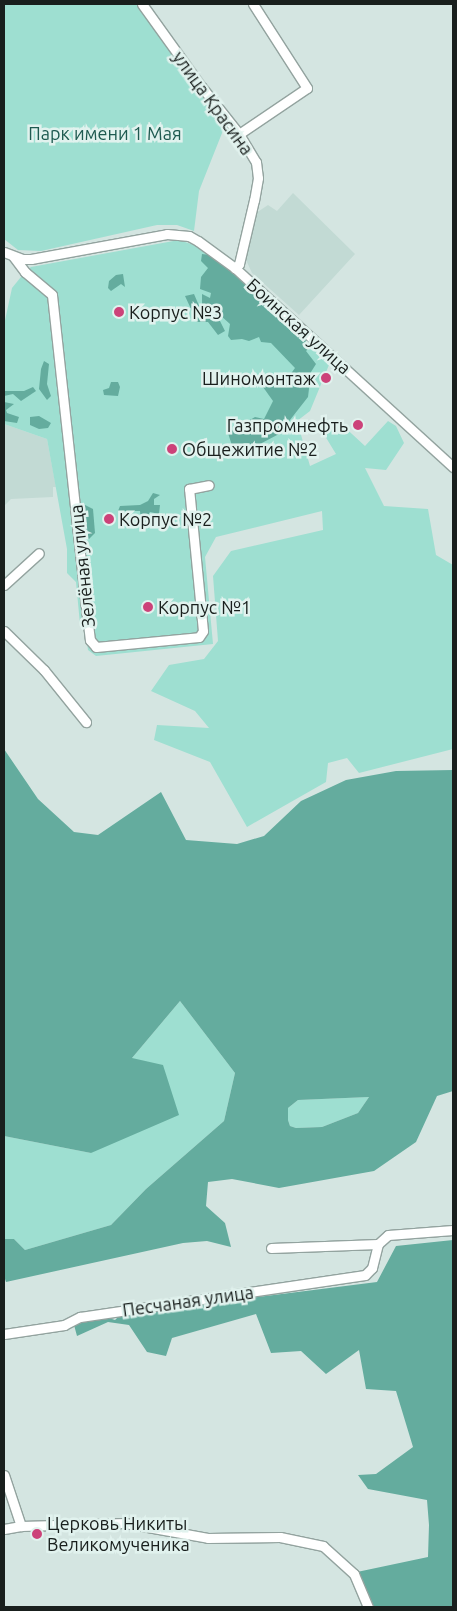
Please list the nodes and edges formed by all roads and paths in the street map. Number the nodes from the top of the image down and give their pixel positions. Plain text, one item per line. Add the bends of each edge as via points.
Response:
1 (142, 4) edge
2 (253, 4) edge
3 (239, 134) junction
4 (4, 252) edge
5 (13, 256) junction
6 (236, 268) junction
7 (453, 467) edge
8 (209, 485) dead end
9 (39, 553) dead end
10 (4, 586) edge
11 (4, 631) edge
12 (86, 722) dead end
13 (453, 1230) edge
14 (378, 1244) junction
15 (271, 1248) dead end
16 (4, 1334) edge
17 (4, 1476) edge
18 (21, 1526) junction
19 (4, 1529) edge
20 (368, 1607) edge

1 - 3 street, улица Красина
2 - 3 street via 308,88
3 - 6 street, улица Красина via 256,162 258,178 245,242
4 - 5 street
5 - 6 street, Боинская улица via 43,258 144,237 176,234 189,236 208,246
5 - 8 street, Зелёная улица via 25,272 52,294 92,645 199,637 203,631 189,489
6 - 7 street, Боинская улица
9 - 10 street
11 - 12 street via 44,670
13 - 14 street via 388,1235
14 - 15 street
14 - 16 street, Песчаная улица via 372,1268 365,1275 80,1317 64,1325
17 - 18 street
18 - 19 street
18 - 20 street via 125,1523 208,1538 280,1537 323,1546 354,1574

